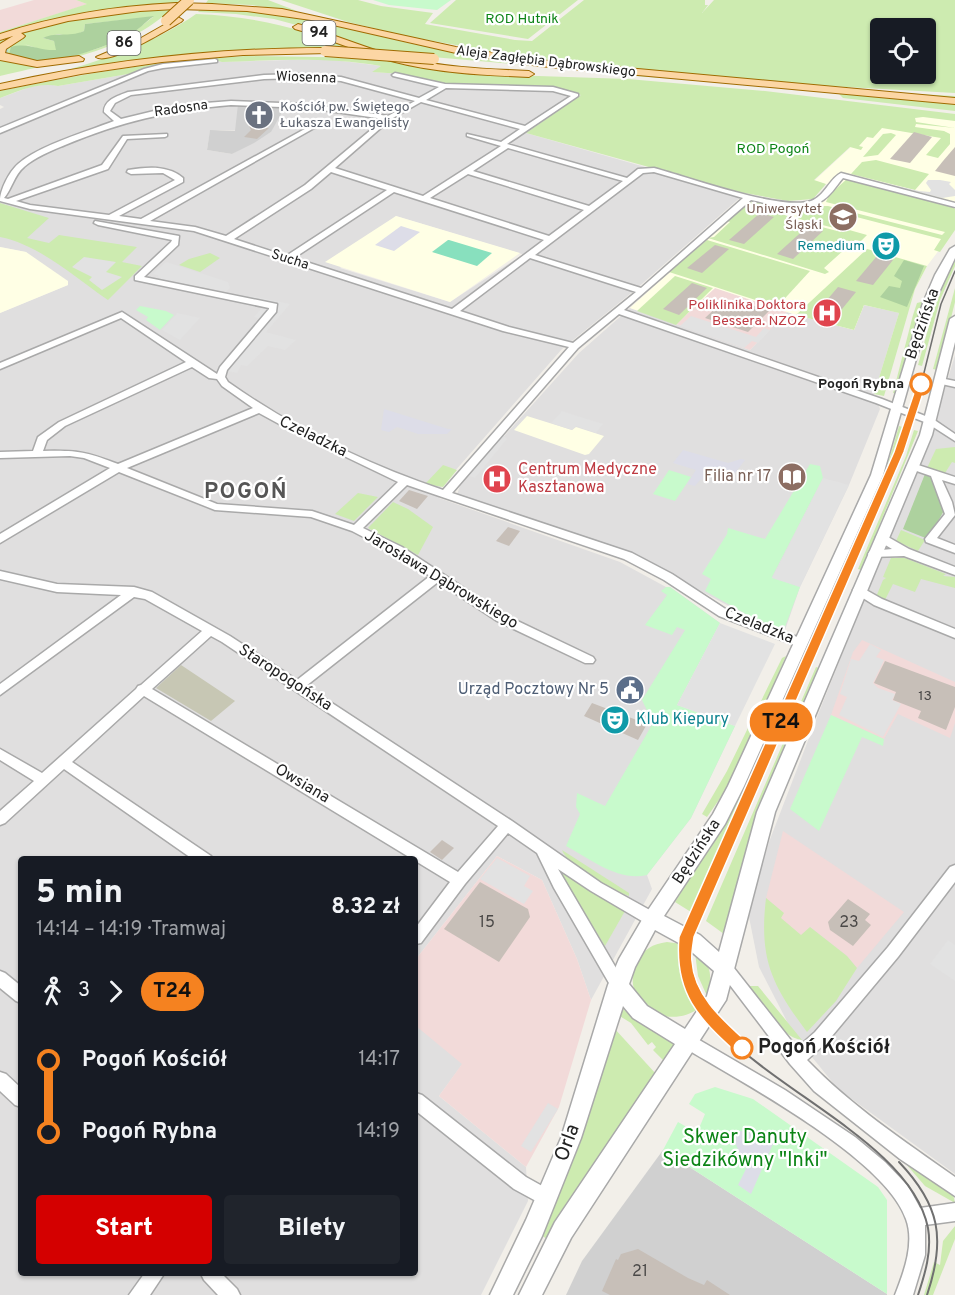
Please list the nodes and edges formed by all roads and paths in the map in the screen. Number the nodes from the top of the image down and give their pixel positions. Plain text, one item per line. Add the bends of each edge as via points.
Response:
1 (189, 0) edge
2 (198, 0) edge
3 (272, 0) edge
4 (341, 25) junction
5 (0, 35) edge
6 (79, 59) junction
7 (215, 61) dead end
8 (395, 75) dead end
9 (610, 75) junction
10 (0, 83) edge
11 (445, 86) junction
12 (781, 88) junction
13 (955, 95) edge
14 (421, 100) junction
15 (955, 103) edge
16 (955, 112) edge
17 (389, 118) junction
18 (119, 121) junction
19 (314, 126) dead end
20 (525, 128) junction
21 (0, 131) edge
22 (165, 135) dead end
23 (469, 135) dead end
24 (505, 145) junction
25 (330, 169) junction
26 (131, 172) dead end
27 (468, 172) junction
28 (627, 180) junction
29 (393, 189) junction
30 (0, 198) edge
31 (748, 198) junction
32 (424, 199) junction
33 (9, 201) junction
34 (954, 203) edge
35 (590, 208) junction
36 (52, 211) junction
37 (112, 217) junction
38 (144, 221) junction
39 (228, 239) junction
40 (549, 239) junction
41 (955, 249) edge
42 (528, 255) junction
43 (287, 259) junction
44 (642, 291) junction
45 (618, 311) junction
46 (453, 312) junction
47 (955, 319) edge
48 (575, 346) junction
49 (951, 355) edge
50 (192, 363) junction
51 (0, 366) edge
52 (220, 377) junction
53 (940, 381) junction
54 (955, 384) edge
55 (897, 408) junction
56 (260, 409) junction
57 (930, 421) junction
58 (955, 438) edge
59 (37, 454) junction
60 (0, 455) edge
61 (912, 466) junction
62 (118, 468) junction
63 (937, 474) junction
64 (405, 481) junction
65 (955, 481) edge
66 (445, 495) junction
67 (356, 528) junction
68 (881, 537) junction
69 (0, 539) edge
70 (955, 549) edge
71 (905, 552) junction
72 (874, 554) junction
73 (955, 571) edge
74 (0, 575) edge
75 (438, 576) junction
76 (859, 590) junction
77 (134, 591) junction
78 (210, 630) junction
79 (955, 634) edge
80 (801, 643) junction
81 (588, 660) dead end
82 (298, 686) junction
83 (142, 689) junction
84 (0, 690) edge
85 (0, 754) edge
86 (63, 762) junction
87 (43, 780) junction
88 (0, 819) edge
89 (507, 825) junction
90 (542, 850) junction
91 (200, 856) edge
92 (955, 871) edge
93 (460, 880) junction
94 (652, 919) junction
95 (418, 935) edge
96 (725, 968) junction
97 (0, 978) edge
98 (618, 985) junction
99 (18, 993) edge
100 (689, 1042) junction
101 (796, 1059) junction
102 (0, 1080) edge
103 (18, 1096) edge
104 (418, 1103) edge
105 (955, 1187) edge
106 (547, 1198) junction
107 (955, 1212) edge
108 (915, 1218) junction
109 (153, 1276) edge
110 (212, 1276) edge
111 (138, 1295) edge
112 (231, 1295) edge
113 (501, 1295) edge
114 (530, 1295) edge
115 (904, 1295) edge

1 - 6 main road, 86, bridge via 166,21
2 - 10 main road, 86 via 178,20 144,40 105,56
3 - 4 main road, 94
4 - 5 main road, Aleja Zagłębia Dąbrowskiego via 257,8 177,5 94,13
4 - 12 main road, Aleja Zagłębia Dąbrowskiego / 94 via 499,58
6 - 9 main road, 94 via 23,63 4,58 0,50 19,36 72,23 205,13 294,26 377,54 434,67
6 - 10 main road, 86
7 - 21 street via 146,70
8 - 11 street
9 - 10 main road, Aleja Zagłębia Dąbrowskiego / 94, bridge via 325,51 196,54
9 - 12 main road, Aleja Zagłębia Dąbrowskiego / 94
11 - 14 street
11 - 20 street via 553,89 576,95
12 - 13 main road
12 - 15 main road, Aleja Zagłębia Dąbrowskiego / 94
12 - 16 main road
14 - 17 street
14 - 18 street, Wiosenna via 341,80 264,77 130,93 107,106 108,114
14 - 20 street, Wiosenna
17 - 18 street, Radosna via 314,105 256,102 208,104
17 - 25 street
18 - 30 street, Radosna via 30,159 14,171
19 - 38 street
20 - 24 street
22 - 33 street via 124,137 105,167
23 - 24 street
24 - 27 street
24 - 28 street
25 - 29 street
25 - 39 street
26 - 37 street via 166,171 180,180
27 - 32 street
27 - 35 street
28 - 31 street via 647,169
28 - 35 street
29 - 32 street
29 - 43 street
30 - 33 street, Sucha
31 - 34 street via 811,204 841,176
31 - 44 street
32 - 40 street
33 - 36 street, Sucha
35 - 40 street
36 - 37 street, Sucha
36 - 52 street via 49,213 60,218 176,238 176,243 138,278 274,306
37 - 38 street, Sucha
38 - 39 street, Sucha via 184,226
39 - 43 street, Sucha
40 - 42 street
41 - 55 street, Będzińska via 921,323
42 - 44 street
42 - 46 street
43 - 46 street, Sucha
44 - 45 street
45 - 48 street
45 - 55 street
46 - 48 street, Sucha
47 - 49 street, Będzińska
48 - 66 street
49 - 53 street, Będzińska
50 - 51 street via 122,315
50 - 52 street, Czeladzka
50 - 59 street via 62,424 42,439
52 - 56 street, Czeladzka
53 - 54 street
53 - 57 street, Będzińska
55 - 57 street
55 - 80 street, Będzińska via 877,475
56 - 62 street
56 - 64 street, Czeladzka
57 - 58 street
57 - 61 street, Będzińska
59 - 60 street, Jarosława Dąbrowskiego
59 - 62 street, Jarosława Dąbrowskiego via 86,455
61 - 63 street
61 - 68 street, Będzińska
62 - 67 street, Jarosława Dąbrowskiego via 215,507 312,514
62 - 69 street
63 - 65 street
63 - 70 street via 950,514 930,539
64 - 66 street, Czeladzka
64 - 67 street
66 - 80 street, Czeladzka via 628,556 723,613
67 - 75 street, Jarosława Dąbrowskiego
68 - 71 street
68 - 72 street, Będzińska
71 - 72 street
71 - 73 street
72 - 76 street, Będzińska
74 - 77 street, Staropogońska via 57,588
75 - 81 street, Jarosława Dąbrowskiego via 501,618
75 - 82 street
76 - 79 street
76 - 96 street, Będzińska via 766,812
77 - 78 street, Staropogońska
77 - 84 street
78 - 82 street, Staropogońska
78 - 83 street
80 - 94 street, Będzińska via 719,819
82 - 89 street, Staropogońska
83 - 86 street
83 - 93 street, Owsiana
85 - 87 street
86 - 87 street
86 - 91 street
87 - 88 street
89 - 90 street, Staropogońska
89 - 93 street
90 - 94 street, Staropogońska
90 - 98 street, Staropogońska
92 - 101 street via 881,967 821,1037
93 - 95 street
94 - 96 street via 693,941
94 - 98 street, Będzińska
96 - 100 street, Będzińska via 716,1000
96 - 101 street
97 - 99 street
98 - 100 street via 640,1012
98 - 106 street, Orla via 571,1138
100 - 108 street via 788,1101 876,1164 901,1189
100 - 114 street via 569,1220
101 - 105 street via 820,1085 906,1154
102 - 103 street
104 - 106 street via 520,1183
106 - 113 street, Orla
107 - 108 street
108 - 115 street via 916,1259
109 - 111 street
110 - 112 street

